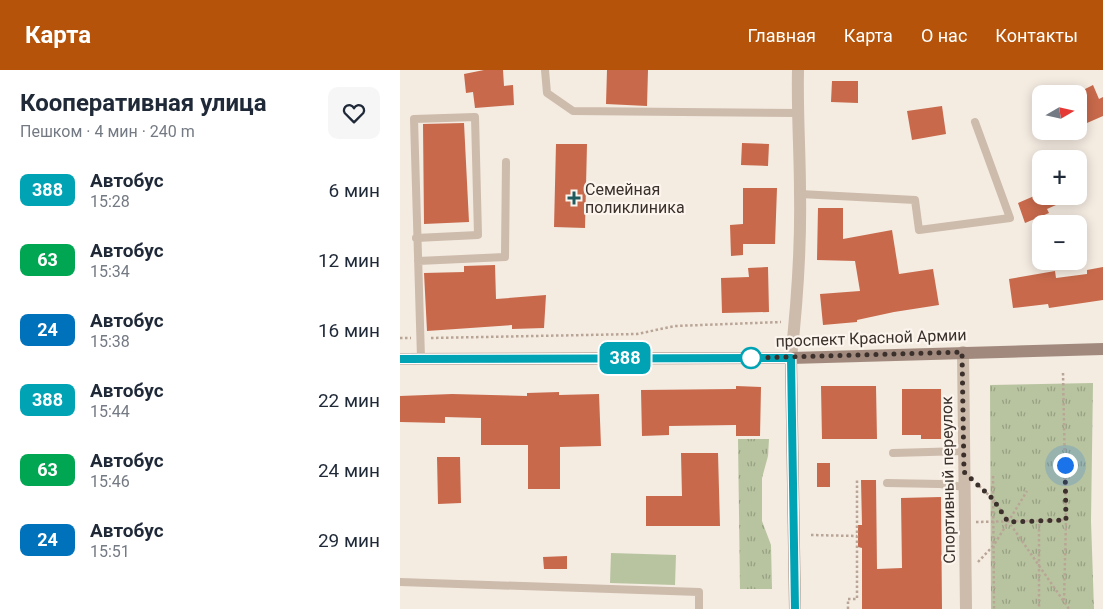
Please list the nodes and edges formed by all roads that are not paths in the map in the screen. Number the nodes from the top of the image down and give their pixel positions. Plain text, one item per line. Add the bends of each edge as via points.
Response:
1 (546, 70) edge
2 (798, 70) edge
3 (797, 113) junction
4 (975, 122) dead end
5 (506, 162) dead end
6 (800, 194) junction
7 (416, 238) junction
8 (418, 261) junction
9 (1103, 349) edge
10 (962, 352) junction
11 (422, 358) junction
12 (791, 358) junction
13 (400, 359) edge
14 (964, 451) junction
15 (893, 453) dead end
16 (887, 483) dead end
17 (964, 487) junction
18 (400, 582) edge
19 (699, 609) edge
20 (795, 609) edge
21 (966, 609) edge

1 - 3 lane via 547,93 573,110
2 - 3 street
3 - 6 street
4 - 6 lane via 1010,218 919,230 915,200
5 - 8 lane via 505,257
6 - 12 street
7 - 7 lane via 414,119 475,118 478,235
7 - 8 lane
8 - 11 lane
9 - 10 main road, проспект Красной Армии
10 - 12 main road, проспект Красной Армии
10 - 14 street, Спортивный переулок
11 - 12 main road, проспект Красной Армии
11 - 13 main road, проспект Красной Армии
12 - 20 main road
14 - 15 lane
14 - 17 street, Спортивный переулок
16 - 17 lane
17 - 21 street, Спортивный переулок
18 - 19 lane via 698,592

